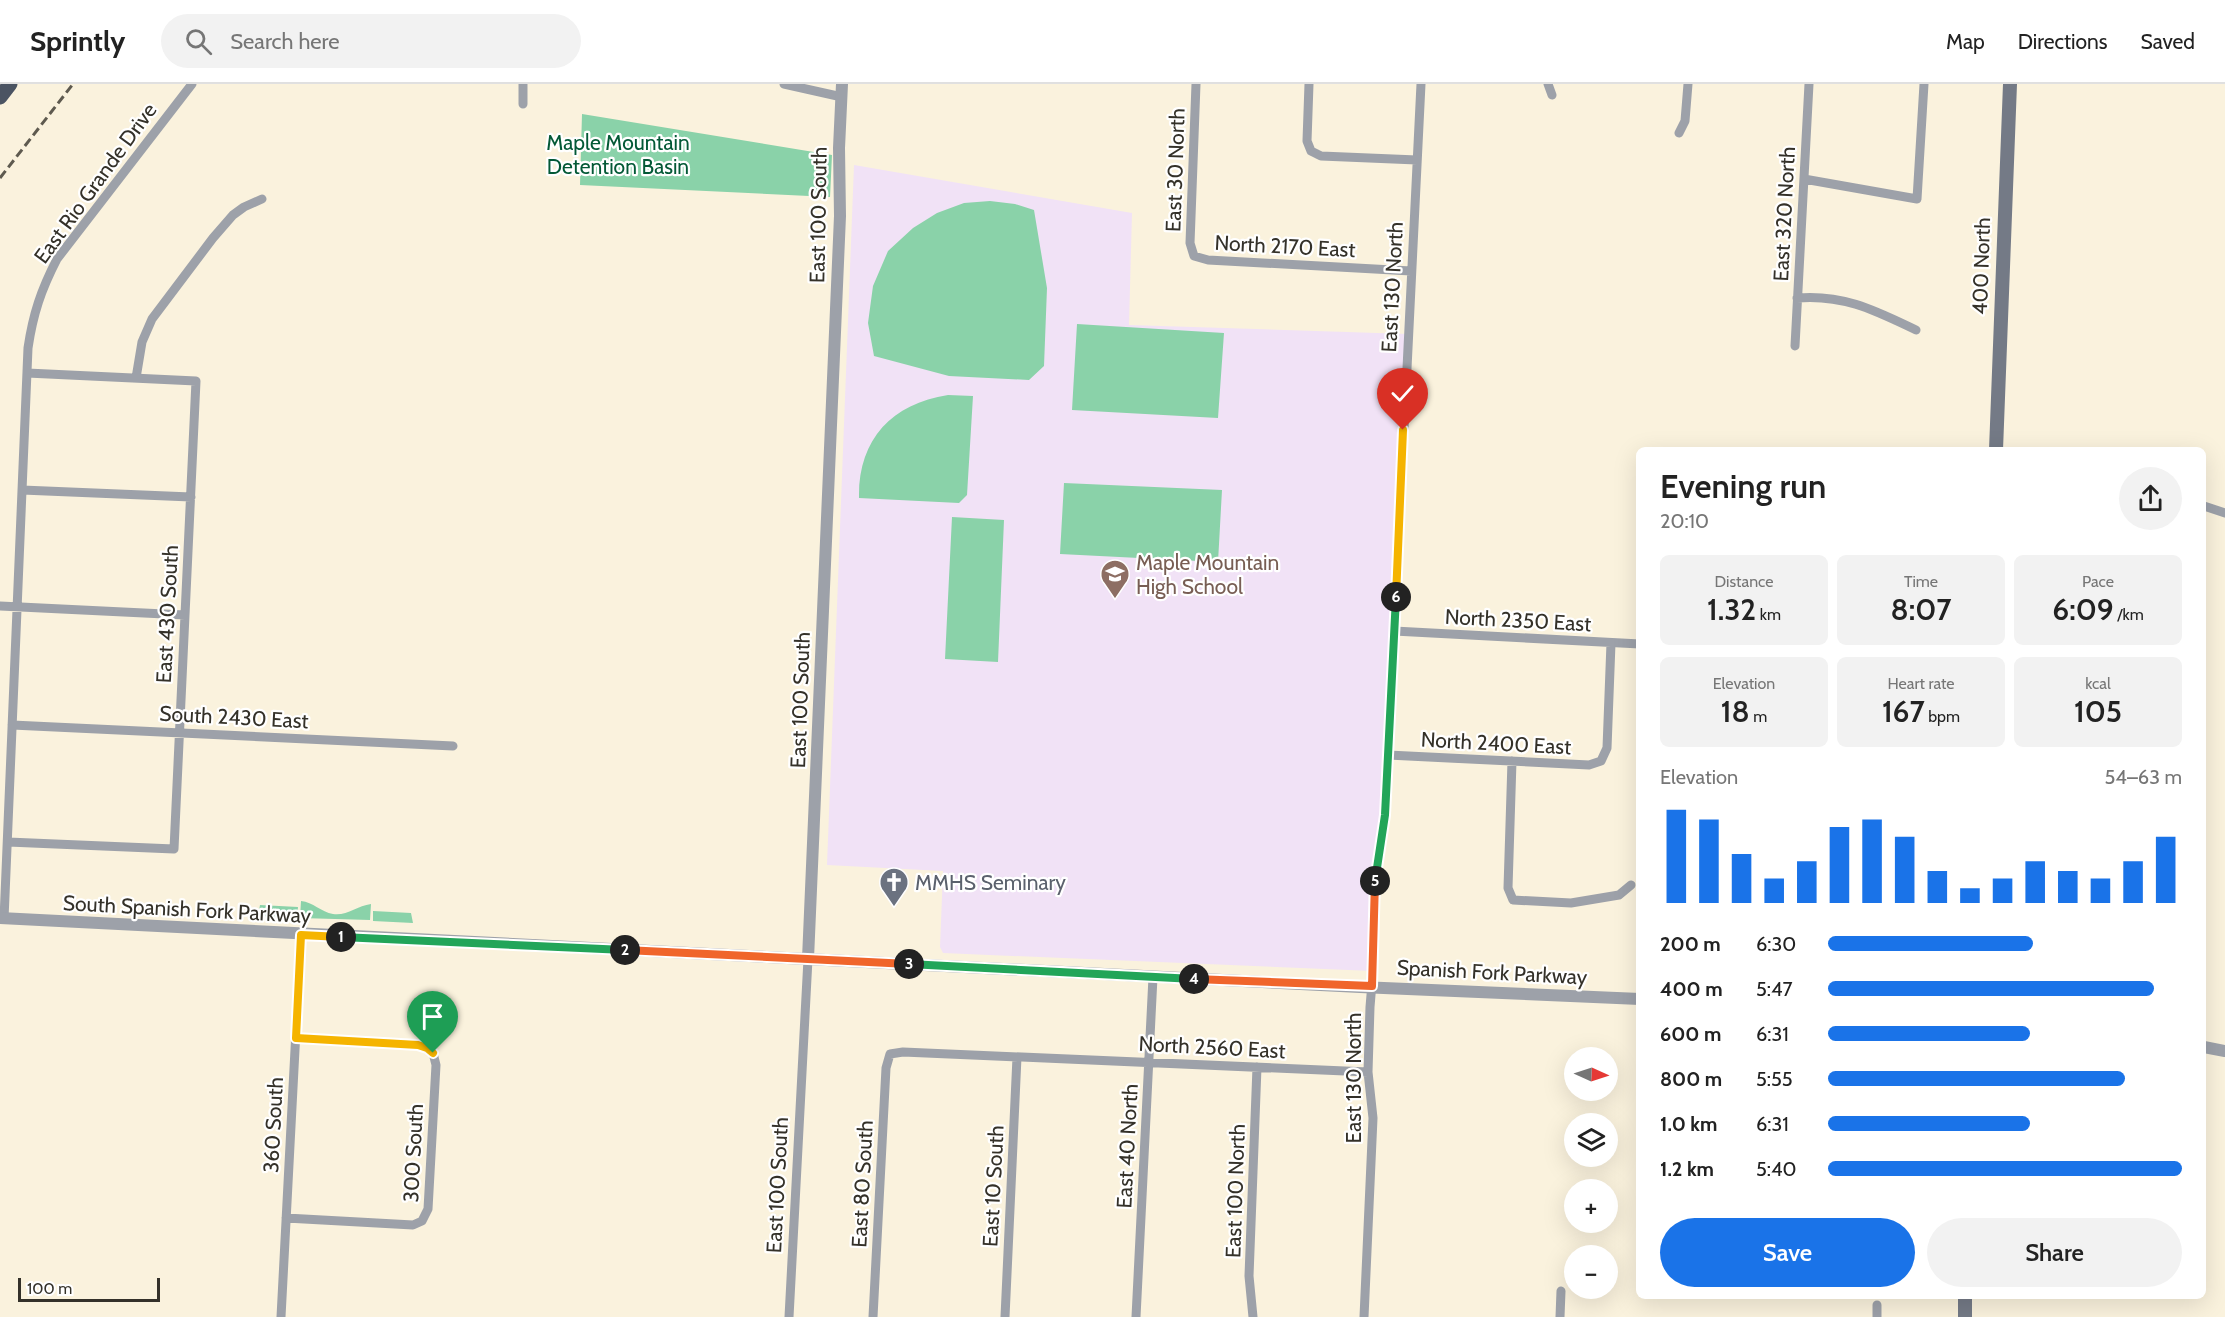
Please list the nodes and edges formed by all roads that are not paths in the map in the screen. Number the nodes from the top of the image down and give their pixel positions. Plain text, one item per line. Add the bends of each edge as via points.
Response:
1 (10, 84) edge
2 (192, 84) edge
3 (523, 84) edge
4 (784, 84) edge
5 (842, 84) edge
6 (1196, 84) edge
7 (1309, 84) edge
8 (1421, 84) edge
9 (1548, 84) edge
10 (1688, 84) edge
11 (1809, 84) edge
12 (1924, 84) edge
13 (2010, 84) edge
14 (1552, 95) dead end
15 (0, 97) edge
16 (842, 97) junction
17 (523, 104) dead end
18 (1679, 133) dead end
19 (1417, 160) junction
20 (1804, 179) junction
21 (262, 199) dead end
22 (1194, 256) joint
23 (1411, 270) junction
24 (1797, 298) junction
25 (1916, 330) dead end
26 (1795, 346) dead end
27 (27, 373) junction
28 (136, 378) junction
29 (1996, 447) edge
30 (22, 490) junction
31 (191, 497) junction
32 (2206, 507) edge
33 (2225, 513) edge
34 (0, 606) edge
35 (17, 607) junction
36 (185, 615) junction
37 (1394, 631) junction
38 (1611, 643) junction
39 (1636, 644) edge
40 (12, 725) junction
41 (180, 732) junction
42 (453, 746) dead end
43 (1388, 756) junction
44 (1512, 761) junction
45 (8, 842) junction
46 (1631, 885) dead end
47 (2, 918) edge
48 (301, 935) junction
49 (808, 959) junction
50 (1056, 971) joint
51 (1153, 977) junction
52 (1372, 986) junction
53 (1636, 999) edge
54 (296, 1038) junction
55 (2206, 1047) edge
56 (2225, 1051) edge
57 (890, 1054) joint
58 (1017, 1057) junction
59 (1149, 1062) junction
60 (1257, 1067) junction
61 (1368, 1072) junction
62 (286, 1218) junction
63 (1561, 1291) dead end
64 (1965, 1299) edge
65 (1974, 1299) edge
66 (1877, 1305) dead end
67 (281, 1317) edge
68 (789, 1317) edge
69 (873, 1317) edge
70 (1005, 1317) edge
71 (1136, 1317) edge
72 (1253, 1317) edge
73 (1364, 1317) edge
74 (1560, 1317) edge
75 (1876, 1317) edge
76 (1965, 1317) edge
77 (1974, 1317) edge

1 - 15 highway
2 - 27 street, East Rio Grande Drive via 57,260 33,317
3 - 17 street
4 - 16 street
5 - 16 street, East 100 South
6 - 22 street, East 30 North via 1190,243
7 - 19 street via 1307,141 1311,151 1321,156
8 - 19 street, East 130 North
9 - 14 street
10 - 18 street via 1685,121
11 - 20 street, East 320 North
12 - 20 street via 1917,199
13 - 29 main road, 400 North
16 - 49 street, East 100 South via 840,228
19 - 23 street, East 130 North
20 - 24 street, East 320 North
21 - 28 street via 233,215 152,319 142,342
22 - 23 street, North 2170 East via 1208,260
23 - 37 street, East 130 North
24 - 25 street via 1841,299
24 - 26 street, East 320 North
27 - 28 street
27 - 30 street, East Rio Grande Drive
28 - 31 street, East 430 South via 196,381
30 - 31 street
30 - 35 street, East Rio Grande Drive
31 - 36 street, East 430 South
32 - 33 street
34 - 35 street
35 - 36 street
35 - 40 street, East Rio Grande Drive
36 - 41 street, East 430 South
37 - 38 street, North 2350 East
37 - 43 street, East 130 North
38 - 39 street, North 2350 East
38 - 44 street, North 2400 East via 1607,748 1601,761 1589,765
40 - 41 street, South 2430 East
40 - 45 street, East Rio Grande Drive
41 - 42 street, South 2430 East
41 - 45 street, East 430 South via 174,849
43 - 44 street, North 2400 East
43 - 52 street, East 130 North via 1385,815 1376,868
44 - 46 street via 1508,888 1513,900 1571,903 1619,895
45 - 47 street, East Rio Grande Drive
47 - 48 street, South Spanish Fork Parkway
48 - 49 street, South Spanish Fork Parkway
48 - 54 street, 360 South
49 - 50 street, South Spanish Fork Parkway
49 - 68 street, East 100 South
50 - 51 street, Spanish Fork Parkway
51 - 52 street, Spanish Fork Parkway
51 - 59 street, East 40 North
52 - 53 street, Spanish Fork Parkway
52 - 61 street, East 130 North
54 - 62 street, 360 South
54 - 62 street, 300 South via 418,1045 430,1050 436,1061 428,1209 422,1221 413,1225
55 - 56 street
57 - 58 street, North 2560 East
57 - 69 street, East 80 South via 886,1068
58 - 59 street, North 2560 East
58 - 70 street, East 10 South
59 - 60 street, North 2560 East
59 - 71 street, East 40 North
60 - 61 street, North 2560 East
60 - 72 street, East 100 North via 1249,1276
61 - 73 street, East 130 North via 1373,1118
62 - 67 street, 360 South
63 - 74 street
64 - 76 main road
65 - 77 main road
66 - 75 street

